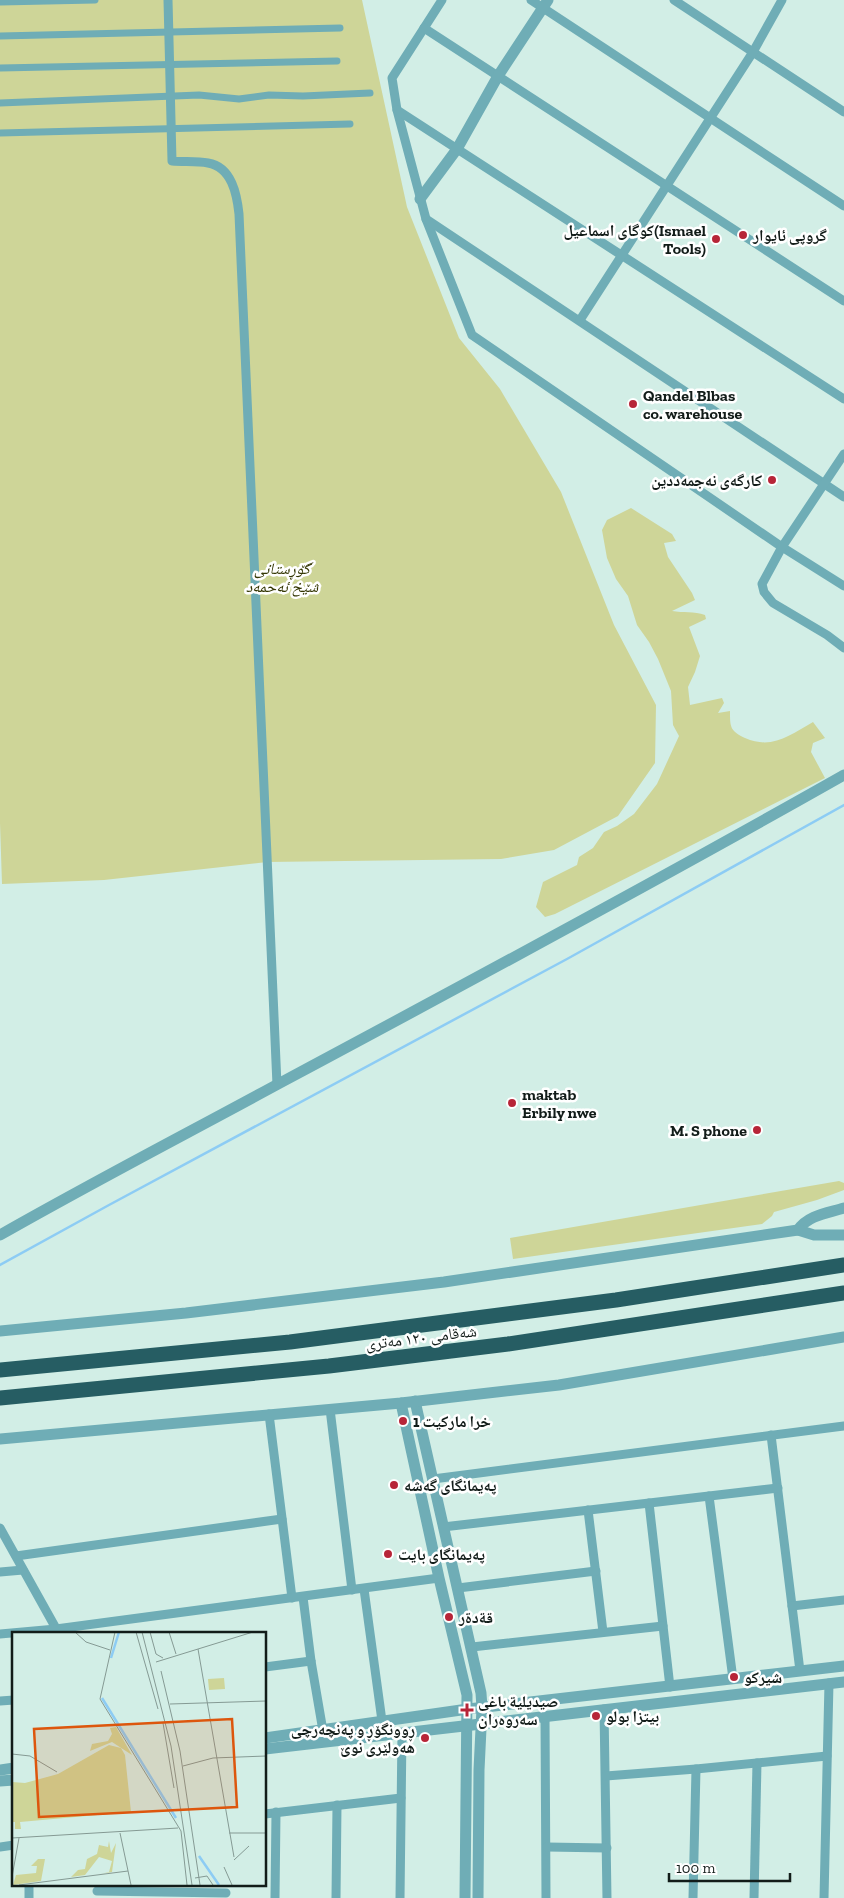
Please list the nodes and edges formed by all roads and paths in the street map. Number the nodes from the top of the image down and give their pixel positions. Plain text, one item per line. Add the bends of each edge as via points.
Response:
1 (95, 0) edge
2 (168, 0) edge
3 (442, 0) edge
4 (531, 0) edge
5 (674, 0) edge
6 (782, 0) edge
7 (0, 2) edge
8 (546, 4) edge
9 (340, 28) dead end
10 (424, 28) junction
11 (169, 31) junction
12 (0, 36) edge
13 (753, 52) junction
14 (337, 61) dead end
15 (170, 65) junction
16 (0, 68) edge
17 (498, 76) junction
18 (370, 93) dead end
19 (170, 97) junction
20 (0, 103) edge
21 (397, 110) junction
22 (844, 112) edge
23 (710, 118) junction
24 (350, 124) dead end
25 (171, 128) junction
26 (0, 133) edge
27 (457, 149) junction
28 (667, 186) junction
29 (420, 199) junction
30 (844, 206) edge
31 (426, 219) junction
32 (622, 255) junction
33 (844, 301) edge
34 (580, 320) junction
35 (844, 399) edge
36 (844, 454) edge
37 (825, 484) junction
38 (844, 497) edge
39 (782, 547) junction
40 (844, 586) edge
41 (844, 648) edge
42 (844, 776) edge
43 (277, 1085) junction
44 (844, 1208) edge
45 (798, 1230) junction
46 (0, 1235) edge
47 (844, 1235) edge
48 (844, 1265) edge
49 (844, 1293) edge
50 (0, 1331) edge
51 (844, 1338) edge
52 (0, 1370) edge
53 (0, 1398) edge
54 (415, 1401) junction
55 (401, 1403) junction
56 (330, 1409) junction
57 (269, 1414) junction
58 (844, 1426) edge
59 (771, 1435) junction
60 (0, 1439) edge
61 (433, 1479) junction
62 (778, 1488) junction
63 (709, 1496) junction
64 (649, 1503) junction
65 (588, 1510) junction
66 (282, 1519) junction
67 (443, 1527) junction
68 (0, 1528) edge
69 (428, 1530) junction
70 (16, 1556) junction
71 (23, 1570) junction
72 (596, 1571) junction
73 (0, 1572) edge
74 (439, 1578) junction
75 (458, 1588) junction
76 (364, 1589) junction
77 (352, 1590) junction
78 (303, 1597) junction
79 (292, 1598) junction
80 (844, 1600) edge
81 (792, 1606) junction
82 (663, 1626) junction
83 (58, 1631) edge
84 (39, 1632) edge
85 (603, 1632) junction
86 (472, 1647) junction
87 (311, 1661) junction
88 (844, 1666) edge
89 (266, 1667) edge
90 (800, 1671) junction
91 (733, 1679) junction
92 (844, 1682) edge
93 (829, 1684) junction
94 (670, 1687) junction
95 (482, 1708) junction
96 (604, 1709) junction
97 (468, 1710) junction
98 (545, 1716) junction
99 (382, 1721) junction
100 (481, 1723) junction
101 (468, 1725) junction
102 (323, 1731) junction
103 (402, 1733) junction
104 (266, 1738) edge
105 (266, 1749) edge
106 (827, 1756) junction
107 (757, 1763) junction
108 (696, 1769) junction
109 (606, 1776) junction
110 (401, 1798) junction
111 (337, 1805) junction
112 (276, 1812) junction
113 (266, 1814) edge
114 (547, 1847) junction
115 (607, 1848) junction
116 (166, 1888) edge
117 (97, 1891) edge
118 (226, 1892) edge
119 (275, 1898) edge
120 (336, 1898) edge
121 (400, 1898) edge
122 (465, 1898) edge
123 (478, 1898) edge
124 (546, 1898) edge
125 (607, 1898) edge
126 (693, 1898) edge
127 (754, 1898) edge
128 (824, 1898) edge

1 - 7 street
2 - 11 street
3 - 10 street
4 - 8 street
5 - 13 street
6 - 13 street
8 - 17 street
8 - 23 street
9 - 11 street
10 - 17 street
10 - 21 street via 392,78
11 - 12 street
11 - 15 street
13 - 22 street
13 - 23 street
14 - 15 street
15 - 16 street
15 - 19 street
17 - 27 street
17 - 28 street
18 - 19 street via 269,94 239,99 200,95
19 - 20 street
19 - 25 street
21 - 27 street
21 - 29 street
23 - 28 street
23 - 30 street
24 - 25 street
25 - 26 street
25 - 43 street via 172,161 208,163 218,167 234,185 240,214
27 - 29 street
27 - 32 street
28 - 32 street
28 - 33 street
29 - 31 street
31 - 34 street
31 - 39 street via 472,335
32 - 34 street
32 - 35 street
34 - 37 street
36 - 37 street
37 - 38 street
37 - 39 street
39 - 40 street
39 - 41 street via 762,584 764,592 773,603
42 - 43 street
43 - 46 street via 85,1186
44 - 45 street via 811,1218
45 - 47 street via 814,1235
45 - 50 street via 444,1282 186,1313
48 - 52 highway, شەقامی ١٢٠ مەتری via 616,1300 347,1335
49 - 53 highway, شەقامی ١٢٠ مەتری via 508,1344 328,1366
51 - 54 street via 559,1385
54 - 55 street
54 - 61 street
55 - 56 street
55 - 69 street
56 - 57 street
56 - 77 street
57 - 60 street
57 - 66 street
58 - 59 street
59 - 61 street
59 - 62 street
61 - 67 street
62 - 63 street
62 - 81 street
63 - 64 street
63 - 91 street
64 - 65 street
64 - 82 street
65 - 67 street
65 - 72 street
66 - 70 street
66 - 79 street
67 - 69 street
67 - 75 street
68 - 70 street
69 - 74 street
70 - 71 street
71 - 73 street
71 - 83 street
72 - 75 street
72 - 85 street
74 - 76 street
74 - 97 street
75 - 86 street
76 - 77 street
76 - 99 street
77 - 78 street
78 - 79 street
78 - 87 street
79 - 83 street
80 - 81 street
81 - 90 street
82 - 85 street
82 - 94 street
83 - 84 street
85 - 86 street
86 - 95 street
87 - 89 street
87 - 102 street
88 - 90 street
90 - 91 street
91 - 94 street
92 - 93 street
93 - 96 street
93 - 106 street
94 - 95 street
95 - 97 street
95 - 100 street
96 - 98 street
96 - 109 street
97 - 99 street
97 - 101 street
98 - 100 street
98 - 114 street
99 - 102 street
100 - 101 street
100 - 123 street
101 - 103 street
101 - 122 street
102 - 104 street
103 - 105 street
103 - 110 street
106 - 107 street
106 - 128 street
107 - 108 street
107 - 127 street
108 - 109 street
108 - 126 street
109 - 115 street
110 - 111 street
110 - 121 street
111 - 112 street
111 - 120 street
112 - 113 street
112 - 119 street
114 - 115 street
114 - 124 street
115 - 125 street
116 - 117 street
116 - 118 street

